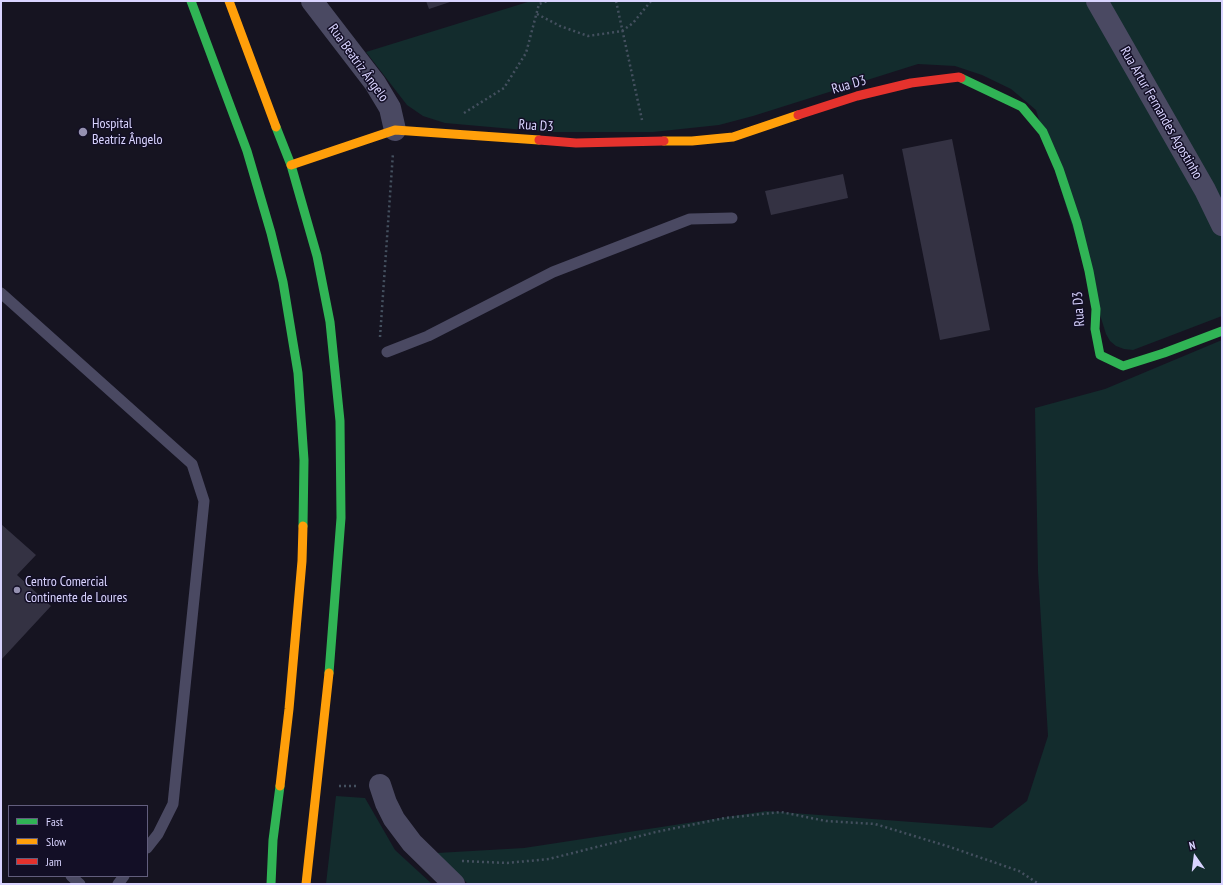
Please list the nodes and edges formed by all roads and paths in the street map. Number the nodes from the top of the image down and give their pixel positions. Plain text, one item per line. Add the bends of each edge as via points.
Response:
1 (191, 1) edge
2 (229, 1) edge
3 (312, 1) edge
4 (548, 1) edge
5 (616, 1) edge
6 (651, 1) edge
7 (1097, 1) edge
8 (537, 14) junction
9 (622, 31) junction
10 (395, 130) junction
11 (451, 133) junction
12 (647, 142) junction
13 (291, 165) junction
14 (732, 218) dead end
15 (1222, 226) edge
16 (1, 293) edge
17 (1222, 331) edge
18 (386, 352) joint
19 (316, 785) junction
20 (380, 785) joint
21 (148, 847) edge
22 (438, 869) junction
23 (72, 877) edge
24 (80, 884) edge
25 (271, 884) edge
26 (306, 884) edge
27 (454, 884) edge
28 (1039, 884) edge

1 - 25 main road via 247,151 272,233 298,373 304,460 302,561 289,709 273,840
2 - 13 main road
3 - 10 street, Rua Beatriz Ângelo via 375,83 390,108
4 - 8 path via 539,4
5 - 9 path
6 - 9 path
7 - 15 street, Rua Artur Fernandes Agostinho via 1205,190
8 - 9 path via 588,36
8 - 11 path via 526,53 504,88 464,114
9 - 12 path
10 - 11 main road, Rua D3
10 - 13 main road, Rua D3
10 - 18 path via 379,346
11 - 12 main road, Rua D3 via 576,143
12 - 17 main road, Rua D3 via 733,137 857,96 911,83 959,76 1022,107 1043,132 1077,222 1096,309 1095,329 1100,355 1123,366
13 - 19 main road via 317,256 330,322 340,421 341,518 330,659
14 - 18 lane via 690,219 553,272 428,336
16 - 21 lane via 192,464 204,501 173,804 158,834
19 - 20 path
19 - 26 main road
20 - 22 street via 394,819 412,843
22 - 27 street
22 - 28 path via 446,862 507,863 549,859 710,821 781,812 826,821 875,824 1019,871
23 - 24 lane

